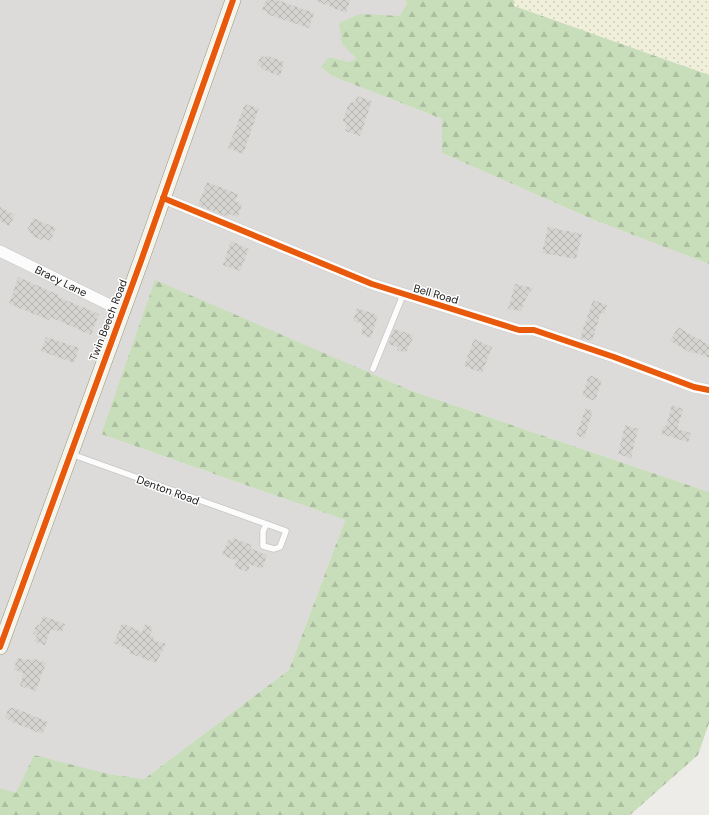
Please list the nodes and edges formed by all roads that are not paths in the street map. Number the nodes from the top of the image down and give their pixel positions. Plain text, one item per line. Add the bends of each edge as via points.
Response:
1 (233, 0) edge
2 (163, 198) junction
3 (0, 251) edge
4 (403, 295) junction
5 (122, 311) junction
6 (373, 369) dead end
7 (709, 390) edge
8 (70, 454) junction
9 (266, 525) junction
10 (0, 647) edge

1 - 2 street, Twin Beech Road
2 - 4 street, Bell Road
2 - 5 street, Twin Beech Road
3 - 5 street, Bracy Lane
4 - 6 lane
4 - 7 street, Bell Road via 519,330 534,330 694,388
5 - 8 street, Twin Beech Road
8 - 9 lane, Denton Road
8 - 10 street, Twin Beech Road
9 - 9 lane, Denton Road via 263,531 263,546 274,549 280,547 286,531

